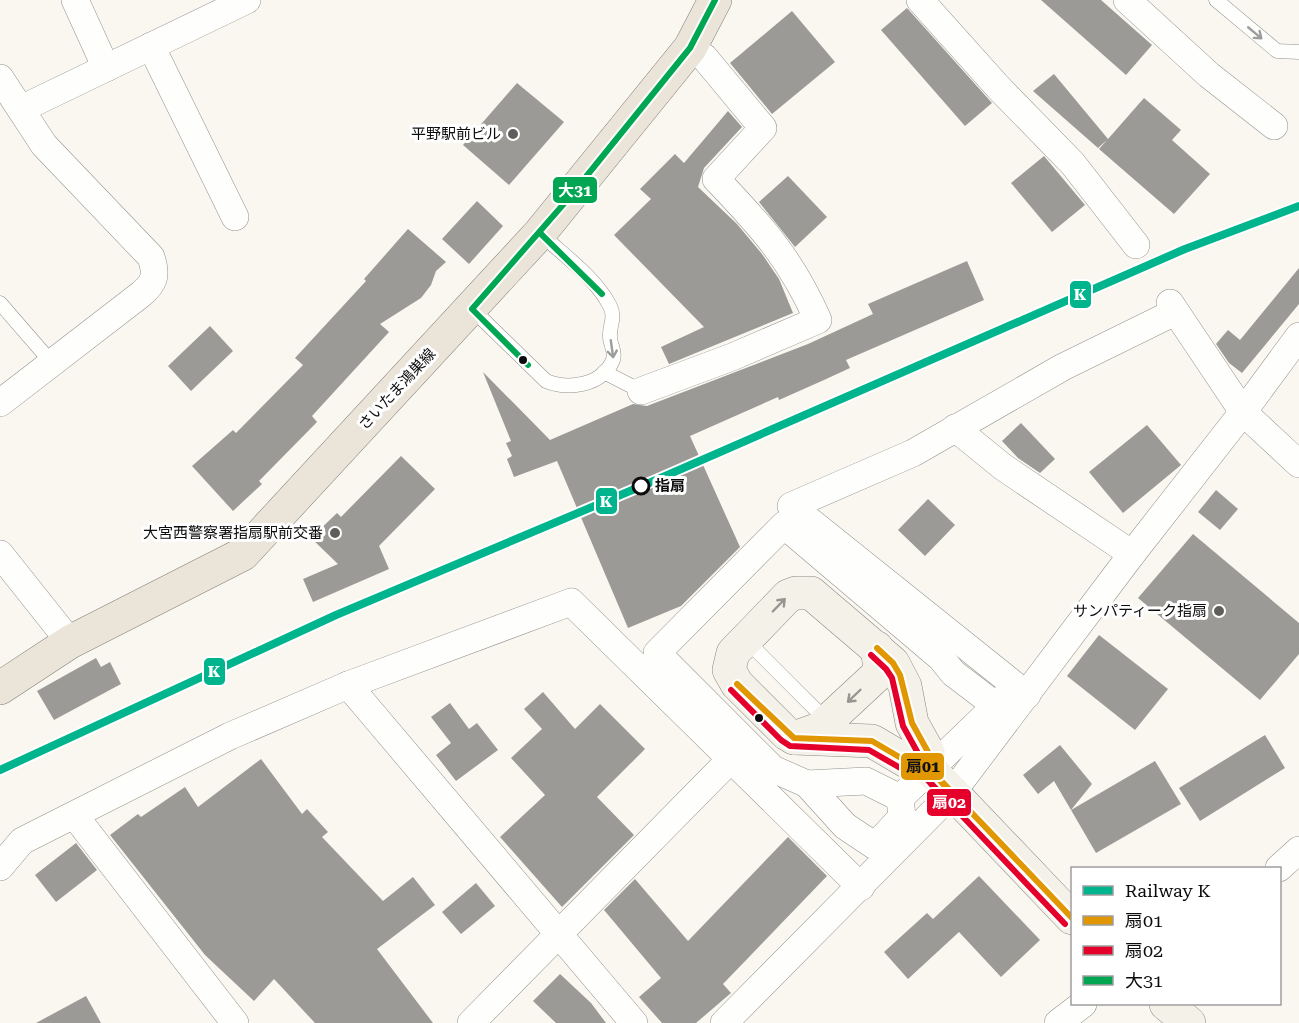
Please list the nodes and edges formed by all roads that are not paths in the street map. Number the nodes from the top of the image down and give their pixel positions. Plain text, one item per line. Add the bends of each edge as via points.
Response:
1 (75, 0) edge
2 (715, 0) edge
3 (920, 0) edge
4 (1127, 0) edge
5 (1216, 0) edge
6 (231, 4) edge
7 (151, 46) junction
8 (690, 48) junction
9 (1299, 52) edge
10 (106, 68) junction
11 (0, 78) edge
12 (21, 108) junction
13 (1274, 126) dead end
14 (235, 217) dead end
15 (540, 233) junction
16 (1136, 245) dead end
17 (0, 303) edge
18 (472, 309) junction
19 (1299, 336) edge
20 (52, 363) junction
21 (604, 372) junction
22 (641, 391) joint
23 (0, 403) edge
24 (1243, 412) junction
25 (955, 428) junction
26 (1299, 464) edge
27 (0, 554) edge
28 (1132, 554) junction
29 (746, 640) junction
30 (70, 642) junction
31 (877, 648) junction
32 (348, 685) junction
33 (0, 688) edge
34 (1021, 691) junction
35 (995, 705) junction
36 (828, 722) junction
37 (794, 738) junction
38 (731, 759) junction
39 (930, 769) junction
40 (807, 784) junction
41 (952, 793) junction
42 (900, 798) junction
43 (75, 816) junction
44 (875, 846) junction
45 (1299, 850) edge
46 (0, 867) edge
47 (1280, 867) edge
48 (854, 880) junction
49 (1071, 917) edge
50 (558, 932) junction
51 (1082, 1005) edge
52 (1167, 1005) edge
53 (235, 1023) edge
54 (471, 1023) edge
55 (634, 1023) edge
56 (724, 1023) edge
57 (1058, 1023) edge
58 (1189, 1023) edge

1 - 10 street
2 - 8 main road, さいたま鴻巣線
3 - 16 street via 1073,164
4 - 13 street via 1209,75
5 -> 9 lane via 1277,51
6 - 7 street
7 - 10 street
7 - 14 street
8 - 15 main road, さいたま鴻巣線
8 - 22 street via 704,57 763,128 716,179 774,242 807,294 818,320
10 - 12 street
11 - 12 street
12 - 20 street via 44,145 144,249 156,272 151,285
15 - 18 main road, さいたま鴻巣線
15 -> 21 lane via 591,281 611,308 610,337 614,351
17 - 20 lane
18 - 21 lane via 546,381 561,387 577,386
18 - 30 main road, さいたま鴻巣線 via 243,554
19 - 24 street
20 - 23 street
21 - 22 lane
24 - 25 street via 1173,308
24 - 26 street
24 - 28 street
25 - 28 street via 1004,467
25 - 34 street via 913,453 791,506
27 - 30 street
28 - 34 street
29 -> 31 street via 788,597 804,592 812,593
29 - 36 lane
29 - 37 street via 730,661 732,677
30 - 33 main road, さいたま鴻巣線
31 -> 36 street via 880,668 876,675
31 - 39 street via 900,675 912,723 928,752
32 - 38 street via 571,602
32 - 43 street via 230,736
32 - 50 street
34 - 35 street
34 - 41 street
35 - 39 street
35 - 40 street via 784,525 657,653 773,769
36 - 37 street
37 - 39 street via 872,741 906,762
38 - 48 street
38 - 50 street
39 - 41 street
39 - 42 street
40 - 42 street via 866,781
40 - 44 street via 845,826
41 - 48 street
41 - 49 street
42 - 44 street via 902,817
43 - 46 street via 22,842
43 - 53 street
44 - 48 street
45 - 47 street
48 - 56 street
50 - 54 street
50 - 55 street
51 - 57 street
52 - 58 street

